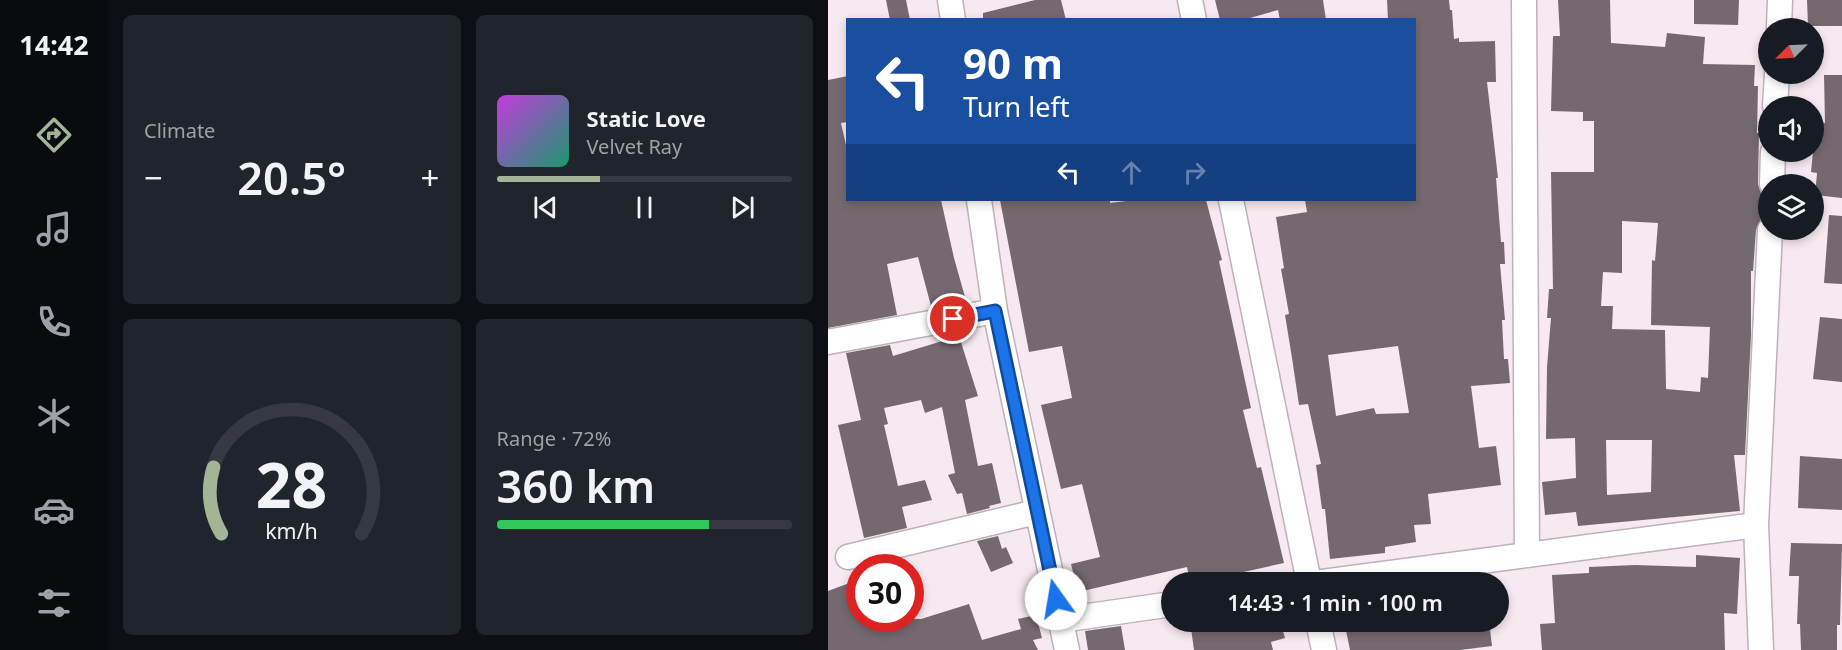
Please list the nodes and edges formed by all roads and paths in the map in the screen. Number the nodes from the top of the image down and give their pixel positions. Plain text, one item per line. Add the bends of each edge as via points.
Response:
1 (950, 0) edge
2 (1190, 0) edge
3 (1524, 0) edge
4 (1780, 0) edge
5 (953, 18) edge
6 (1194, 18) edge
7 (1779, 18) edge
8 (979, 201) edge
9 (1231, 201) edge
10 (1770, 240) edge
11 (995, 311) junction
12 (828, 342) edge
13 (1036, 512) junction
14 (1756, 525) junction
15 (861, 554) edge
16 (1527, 555) junction
17 (1307, 572) edge
18 (1398, 572) edge
19 (1161, 606) edge
20 (1061, 620) junction
21 (1320, 632) edge
22 (1067, 650) edge
23 (1324, 650) edge
24 (1761, 650) edge

1 - 5 street
2 - 6 street
3 - 16 street
4 - 7 street
8 - 11 street
9 - 17 street
10 - 14 street
11 - 12 street
11 - 13 street
13 - 15 street
13 - 20 street
14 - 16 street
14 - 24 street
16 - 18 street
19 - 20 street
20 - 22 street
21 - 23 street

